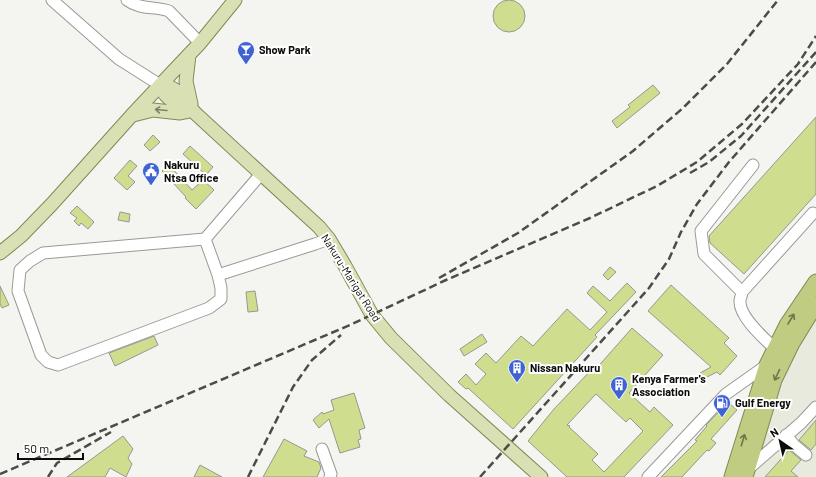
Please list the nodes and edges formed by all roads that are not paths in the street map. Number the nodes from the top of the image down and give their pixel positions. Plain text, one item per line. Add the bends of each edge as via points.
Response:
1 (52, 0) edge
2 (127, 0) edge
3 (235, 0) edge
4 (200, 43) junction
5 (189, 55) junction
6 (160, 86) junction
7 (192, 111) junction
8 (132, 115) junction
9 (753, 165) dead end
10 (261, 174) junction
11 (813, 213) dead end
12 (205, 239) junction
13 (329, 239) junction
14 (0, 254) edge
15 (218, 276) junction
16 (816, 282) edge
17 (742, 292) junction
18 (816, 304) edge
19 (775, 349) junction
20 (767, 365) junction
21 (816, 407) edge
22 (786, 435) junction
23 (322, 449) dead end
24 (806, 455) dead end
25 (746, 473) edge
26 (330, 477) edge
27 (541, 477) edge
28 (648, 477) edge
29 (732, 477) edge

1 - 6 street via 119,59
2 - 4 street via 140,7 170,11
3 - 4 main road
4 - 5 main road
5 - 6 main road
5 - 7 main road via 186,80
6 - 7 main road, Nakuru-Marigat Road via 168,86 177,91
6 - 8 main road
7 -> 8 main road via 153,110
7 - 10 main road, Nakuru-Marigat Road
8 - 14 main road via 52,204
9 - 17 street via 700,231 704,254
10 - 12 street
10 - 13 main road, Nakuru-Marigat Road
11 - 17 street
12 - 15 street
12 - 15 street via 43,253 20,270 18,291 41,355 48,362 58,365 209,308 221,299
13 - 15 street
13 - 27 main road, Nakuru-Marigat Road via 372,315 390,338
19 -> 16 highway via 787,325
17 - 19 street via 742,312 755,330
18 -> 25 highway via 792,343 774,380
19 - 20 highway
20 - 28 street via 726,394
29 -> 20 highway
21 - 22 street
22 - 24 street
22 - 25 street
23 - 26 street

